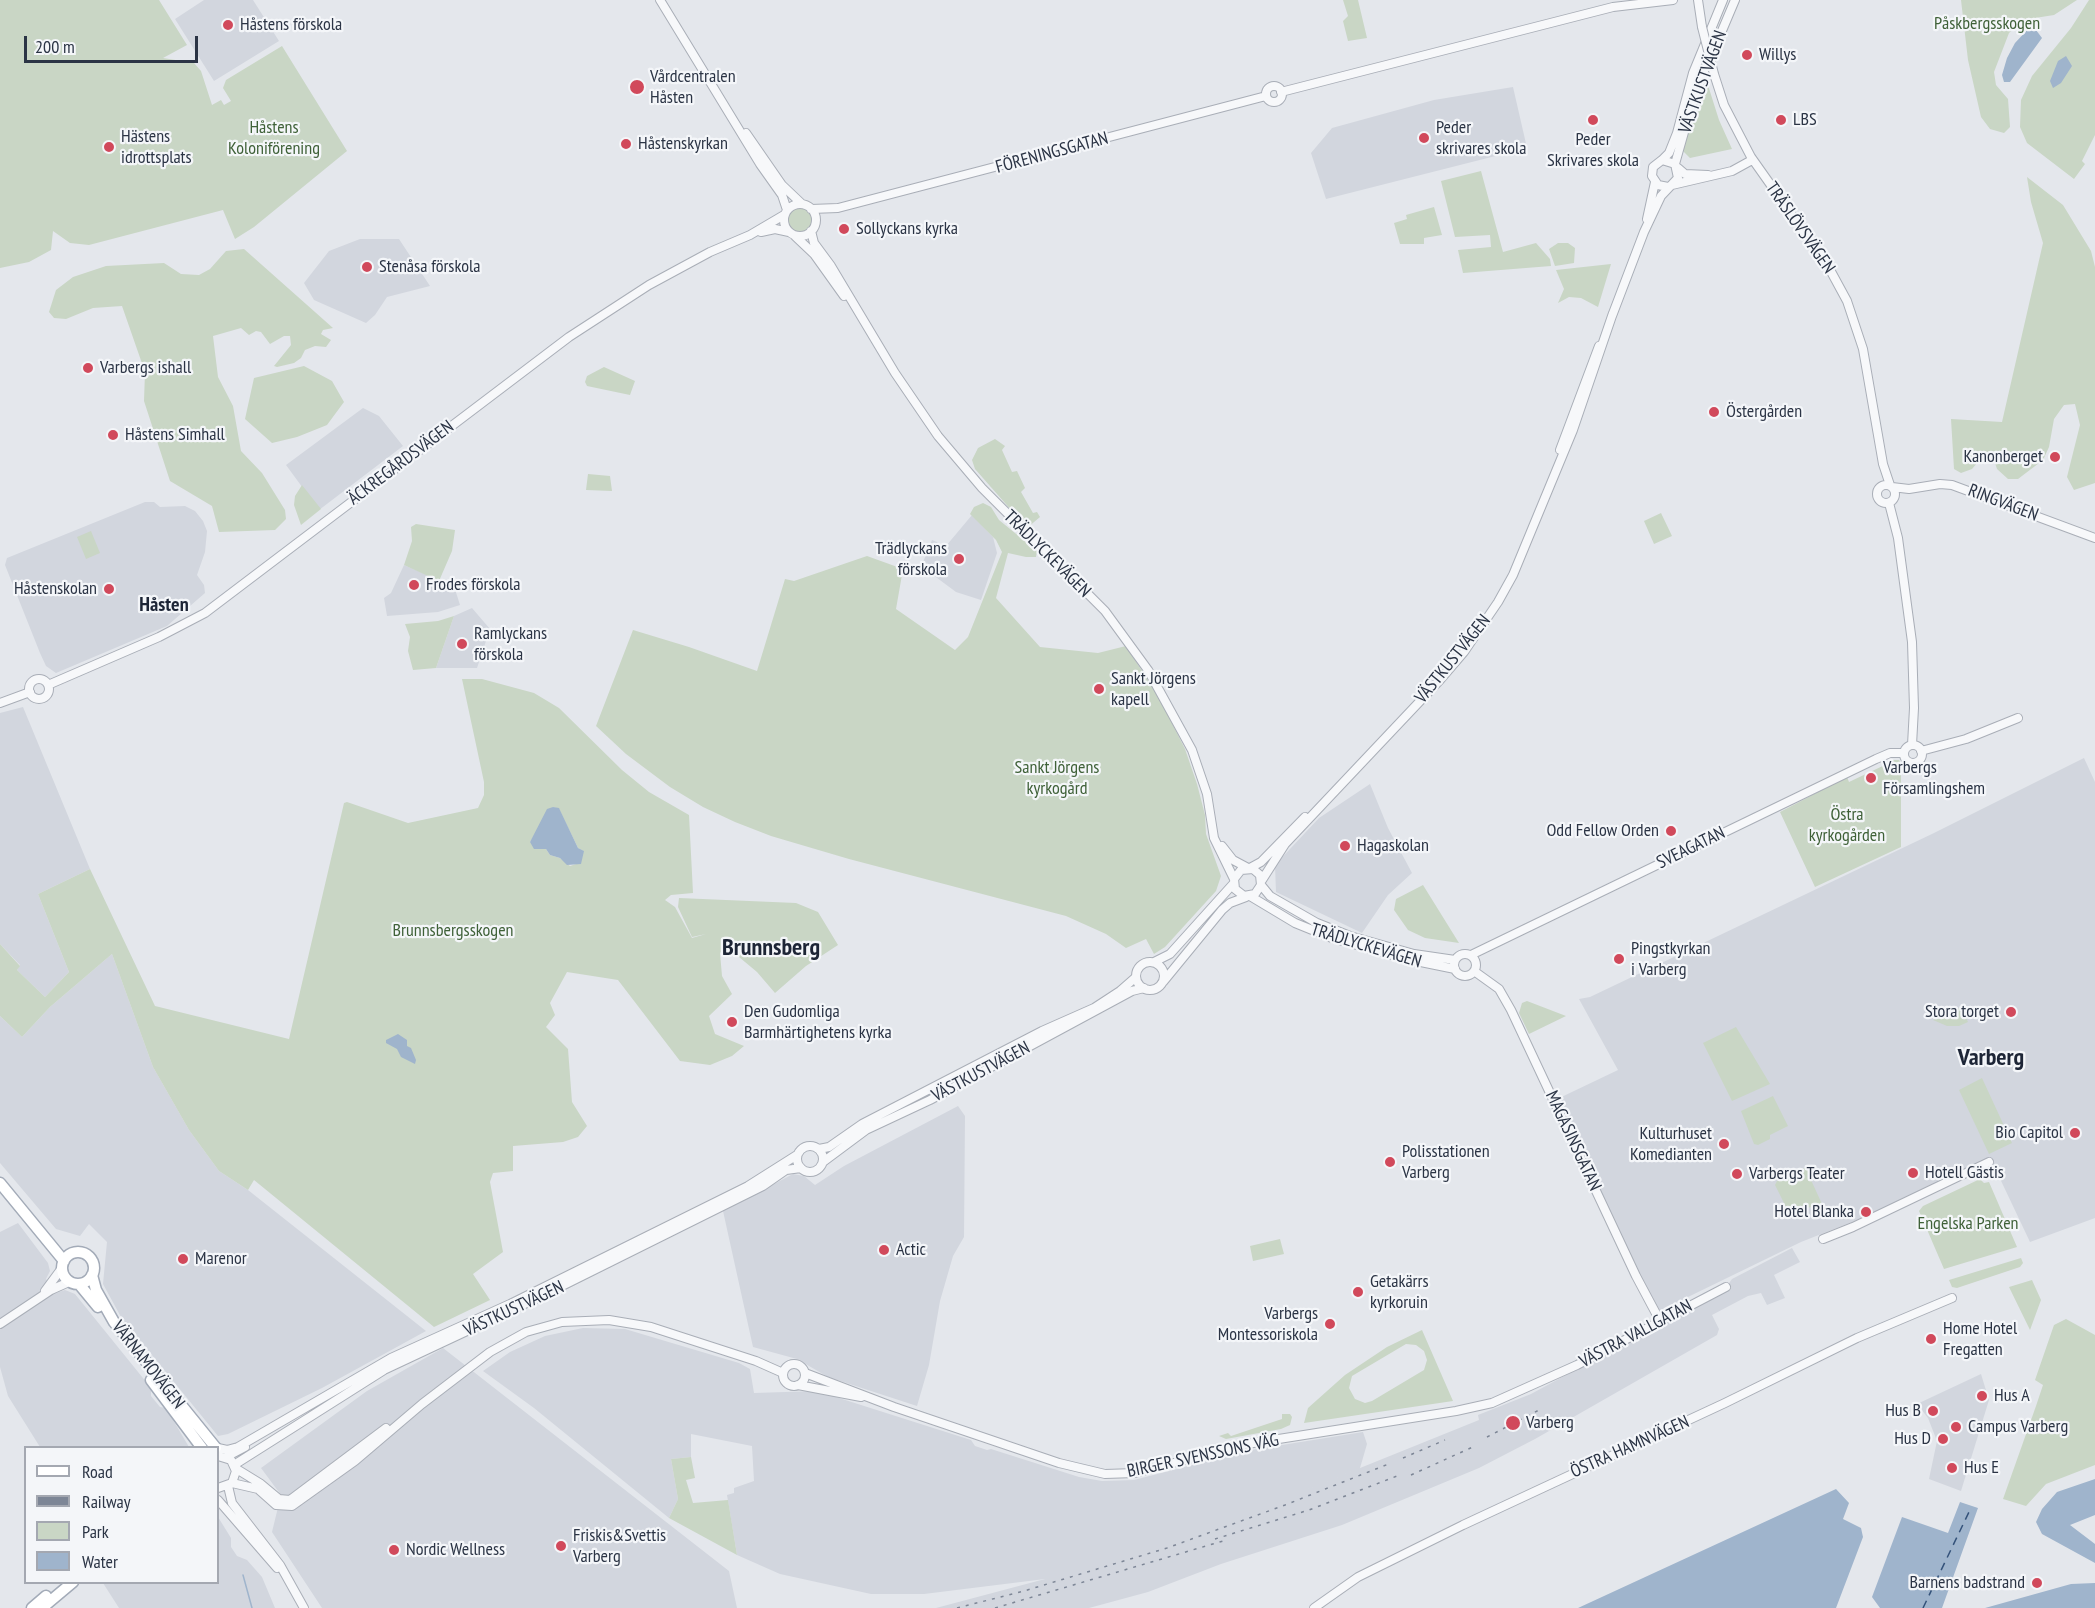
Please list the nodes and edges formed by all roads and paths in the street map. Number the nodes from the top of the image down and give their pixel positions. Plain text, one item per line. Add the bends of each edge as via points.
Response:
1 (660, 0) edge
2 (1673, 0) edge
3 (1698, 0) edge
4 (1724, 0) edge
5 (1735, 0) edge
6 (724, 103) junction
7 (1662, 160) junction
8 (1752, 160) junction
9 (1676, 166) junction
10 (1713, 175) junction
11 (1655, 182) junction
12 (1670, 186) junction
13 (802, 204) junction
14 (838, 208) junction
15 (812, 209) junction
16 (785, 212) junction
17 (813, 229) junction
18 (1644, 232) junction
19 (791, 234) junction
20 (750, 235) junction
21 (854, 307) junction
22 (1888, 486) junction
23 (1909, 489) junction
24 (1892, 500) junction
25 (2095, 538) edge
26 (48, 685) junction
27 (30, 692) junction
28 (0, 703) edge
29 (2018, 718) dead end
30 (1912, 745) junction
31 (1921, 751) junction
32 (1904, 753) junction
33 (1338, 788) junction
34 (1212, 817) junction
35 (1249, 868) junction
36 (1234, 881) junction
37 (1262, 883) junction
38 (1249, 896) junction
39 (1479, 950) joint
40 (1471, 955) junction
41 (1455, 960) junction
42 (1154, 962) junction
43 (1455, 969) junction
44 (1474, 971) junction
45 (1136, 977) junction
46 (1162, 982) junction
47 (1144, 988) junction
48 (819, 1149) junction
49 (797, 1155) junction
50 (823, 1162) junction
51 (1989, 1162) dead end
52 (801, 1168) junction
53 (0, 1183) edge
54 (32, 1222) junction
55 (1823, 1239) dead end
56 (75, 1253) junction
57 (63, 1265) junction
58 (92, 1275) junction
59 (74, 1283) junction
60 (1726, 1287) dead end
61 (40, 1297) junction
62 (1952, 1298) dead end
63 (1660, 1321) junction
64 (0, 1324) edge
65 (756, 1361) junction
66 (789, 1365) junction
67 (783, 1373) junction
68 (804, 1373) junction
69 (1546, 1380) joint
70 (798, 1385) junction
71 (865, 1397) junction
72 (422, 1404) junction
73 (273, 1427) junction
74 (199, 1446) edge
75 (215, 1446) edge
76 (220, 1452) edge
77 (235, 1466) junction
78 (230, 1484) junction
79 (219, 1488) edge
80 (219, 1501) edge
81 (290, 1583) junction
82 (60, 1584) edge
83 (71, 1584) edge
84 (32, 1608) edge
85 (42, 1608) edge
86 (304, 1608) edge
87 (1314, 1608) edge

1 - 6 street
2 - 14 street, FÖRENINGSGATAN via 1613,7 1281,92 1271,87 1266,96
3 - 8 street, TRÄSLÖVSVÄGEN, bridge via 1714,74
4 - 7 street, VÄSTKUSTVÄGEN via 1693,73 1673,143
5 - 9 street, VÄSTKUSTVÄGEN via 1694,97
6 - 13 street via 777,179
6 - 16 street via 782,195
7 - 9 street
7 - 11 street via 1652,170
8 - 10 street via 1732,171
8 - 22 street, TRÄSLÖVSVÄGEN via 1828,266 1847,301 1863,349
9 - 10 street via 1685,174
9 - 12 street via 1678,177
10 - 12 street
11 - 12 street
11 - 18 street, VÄSTKUSTVÄGEN
12 - 18 street, VÄSTKUSTVÄGEN
13 - 15 street
13 - 16 street
14 - 15 street, FÖRENINGSGATAN
14 - 17 street, FÖRENINGSGATAN
15 - 17 street via 816,217
16 - 19 street via 783,222
16 - 20 street, ÄCKREGÅRDSVÄGEN
17 - 19 street via 802,236
17 - 21 street, TRÄDLYCKEVÄGEN via 814,243
18 - 33 street, VÄSTKUSTVÄGEN via 1584,403 1513,575 1483,626 1440,680
19 - 20 street, ÄCKREGÅRDSVÄGEN via 775,229
19 - 21 street, TRÄDLYCKEVÄGEN via 814,254
20 - 26 street, ÄCKREGÅRDSVÄGEN via 669,274 569,337 205,613
21 - 34 street, TRÄDLYCKEVÄGEN via 955,457 1121,631 1186,735 1202,775
22 - 23 street, RINGVÄGEN
22 - 24 street
22 - 24 street via 1877,491 1878,498 1883,502
23 - 24 street, RINGVÄGEN
23 - 25 street, RINGVÄGEN via 1940,484 1958,486
24 - 30 street via 1911,634
26 - 27 street, ÄCKREGÅRDSVÄGEN via 48,693 42,698
26 - 27 street, ÄCKREGÅRDSVÄGEN via 43,679 35,679 29,685
27 - 28 street, ÄCKREGÅRDSVÄGEN
29 - 31 street via 1966,739
30 - 31 street
30 - 32 street
31 - 32 street via 1915,762 1907,760
32 - 39 street, SVEAGATAN via 1876,759
33 - 35 street, VÄSTKUSTVÄGEN via 1261,862
33 - 37 street, VÄSTKUSTVÄGEN via 1285,844
34 - 35 street, TRÄDLYCKEVÄGEN via 1226,852
34 - 36 street, TRÄDLYCKEVÄGEN via 1214,838
35 - 36 street via 1239,871
35 - 37 street via 1258,873
36 - 38 street via 1237,891
36 - 42 street via 1170,954
37 - 38 street
37 - 41 street, TRÄDLYCKEVÄGEN via 1270,896 1283,905 1334,930 1414,954
38 - 43 street, TRÄDLYCKEVÄGEN via 1295,923 1332,938
38 - 46 street via 1222,910
39 - 40 street, TRÄDLYCKEVÄGEN
40 - 41 street, TRÄDLYCKEVÄGEN via 1462,954
40 - 44 street via 1476,962
41 - 43 street
42 - 45 street via 1141,965
42 - 46 street via 1163,970
43 - 44 street, TRÄDLYCKEVÄGEN via 1463,976
44 - 63 street, MAGASINSGATAN via 1498,989 1511,1010 1626,1257
45 - 47 street
45 - 48 street, VÄSTKUSTVÄGEN via 1088,1012 1042,1031
46 - 47 street via 1152,990
47 - 50 street, VÄSTKUSTVÄGEN via 866,1130
48 - 49 street via 806,1146
48 - 50 street
49 - 52 street
49 - 73 street, VÄSTKUSTVÄGEN via 748,1186 391,1358
50 - 52 street via 813,1172
51 - 55 street
52 - 77 street, VÄSTKUSTVÄGEN via 786,1170 763,1186 546,1294 384,1370
53 - 54 main road
54 - 56 main road
54 - 57 main road
56 - 57 main road
56 - 58 main road via 89,1258 94,1266
57 - 59 main road
57 - 61 street
58 - 59 main road via 88,1281
58 - 75 main road, VÄRNAMOVÄGEN via 114,1322
59 - 61 street
59 - 74 main road, VÄRNAMOVÄGEN via 96,1303
60 - 63 street, VÄSTRA VALLGATAN
61 - 64 street
62 - 87 street, ÖSTRA HAMNVÄGEN via 1857,1338 1706,1413 1473,1520 1358,1577
63 - 69 street, VÄSTRA VALLGATAN
65 - 66 street, BIRGER SVENSSONS VÄG
65 - 67 street, BIRGER SVENSSONS VÄG
65 - 72 street, BIRGER SVENSSONS VÄG via 640,1324 570,1321 508,1340
66 - 67 street
66 - 68 street, BIRGER SVENSSONS VÄG via 800,1366
67 - 70 street, BIRGER SVENSSONS VÄG via 788,1384
68 - 70 street
68 - 71 street, BIRGER SVENSSONS VÄG
69 - 71 street, BIRGER SVENSSONS VÄG via 1492,1403 1456,1412 1247,1444 1121,1474 1102,1474 1059,1463
70 - 71 street, BIRGER SVENSSONS VÄG
72 - 77 street, BIRGER SVENSSONS VÄG via 290,1500 279,1499
72 - 78 street, BIRGER SVENSSONS VÄG via 355,1461 292,1506 276,1505 258,1489
73 - 76 street, VÄSTKUSTVÄGEN
73 - 76 street, VÄSTKUSTVÄGEN via 240,1451
76 - 77 street, BIRGER SVENSSONS VÄG
77 - 78 street
78 - 79 street
78 - 81 street via 232,1503
80 - 81 street
81 - 86 street
82 - 84 main road
83 - 85 main road

